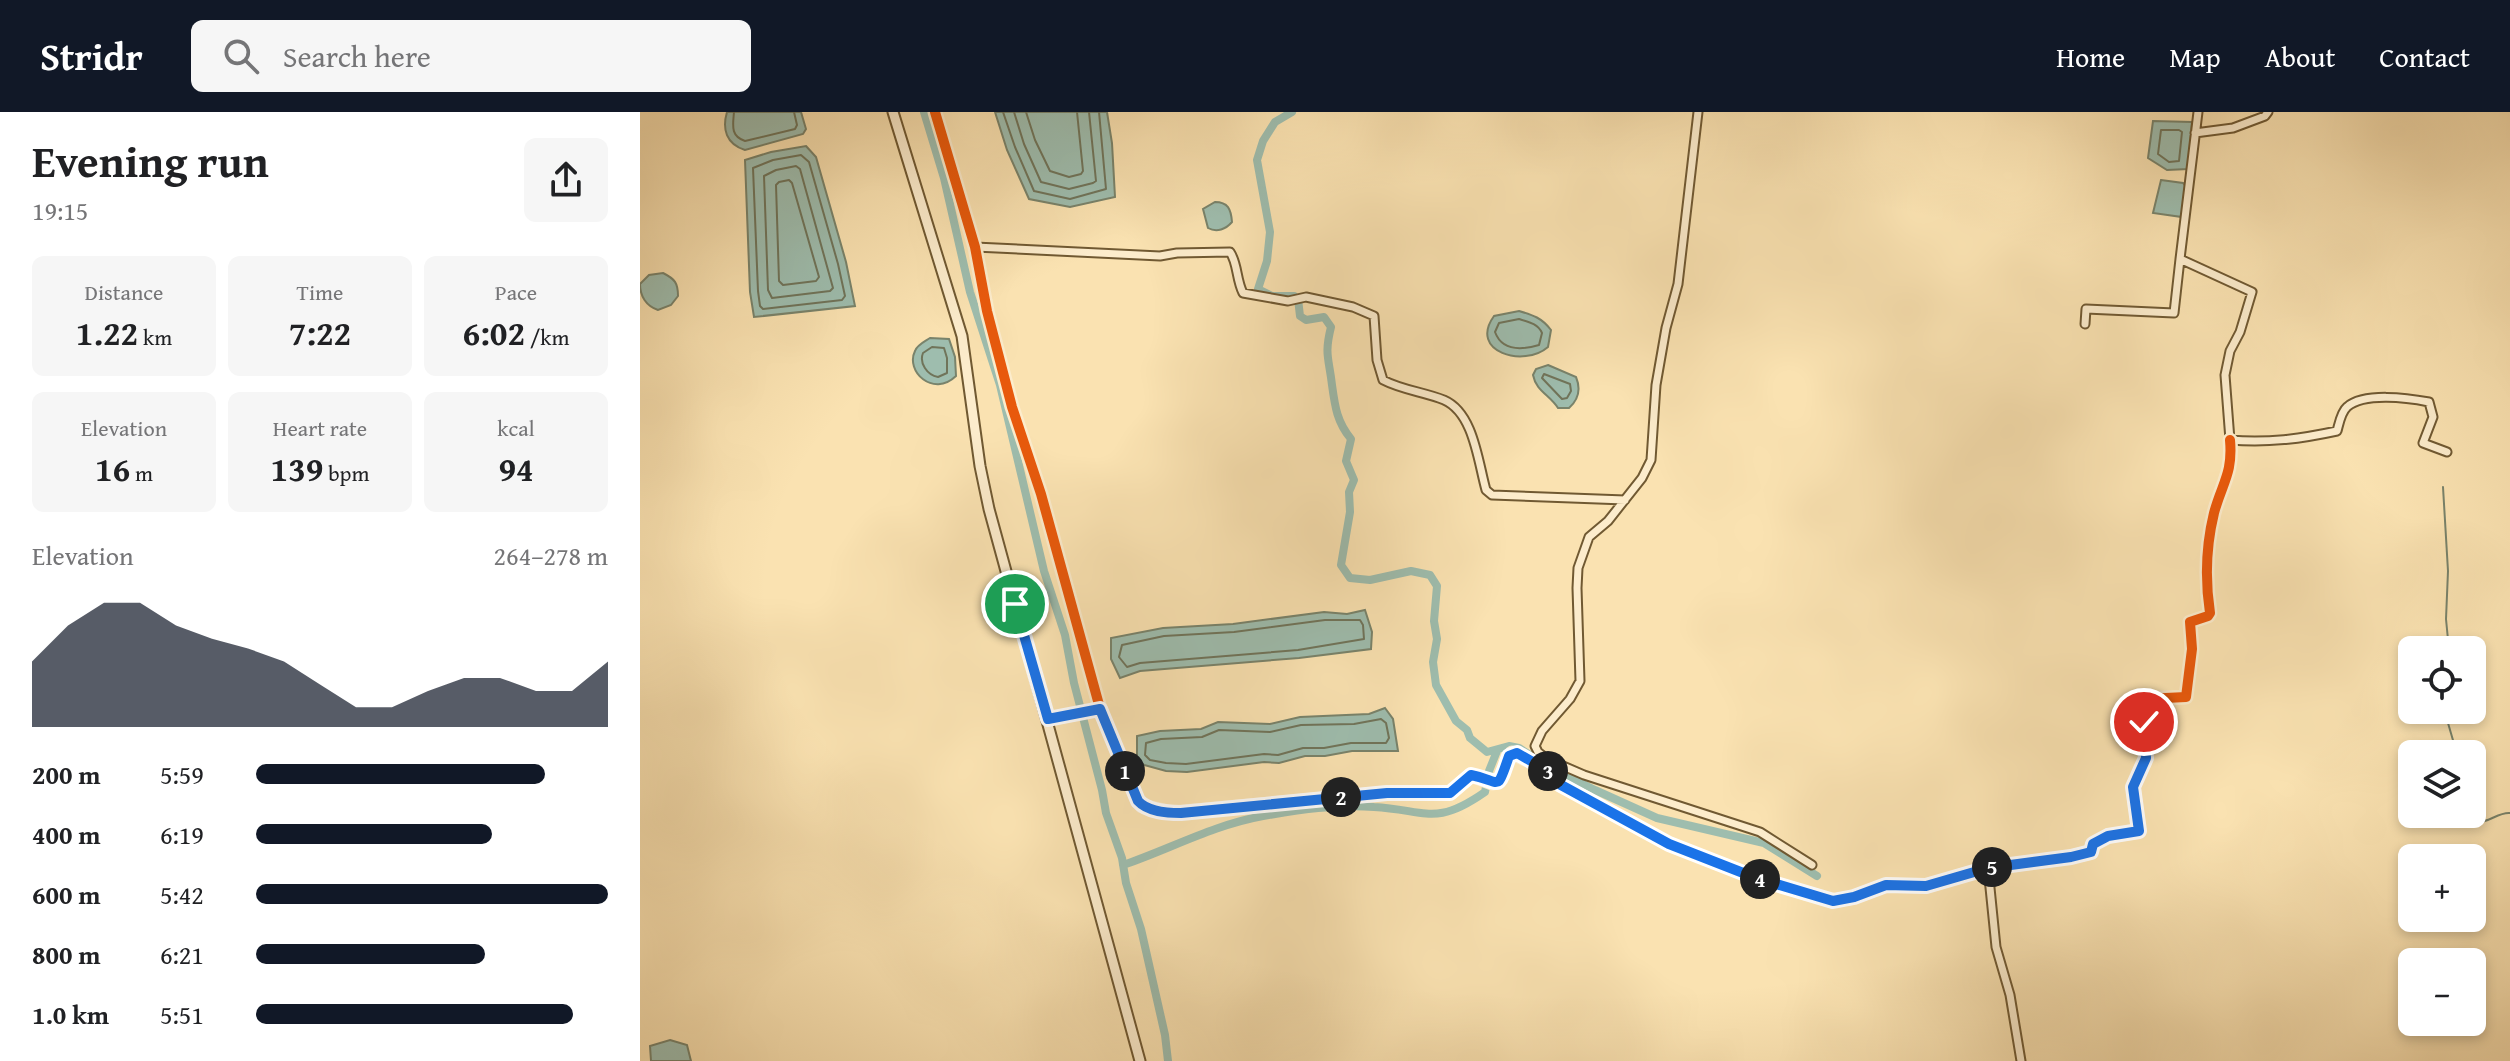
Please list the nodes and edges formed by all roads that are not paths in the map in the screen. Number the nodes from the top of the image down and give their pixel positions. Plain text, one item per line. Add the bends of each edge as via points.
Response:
1 (893, 112) edge
2 (935, 112) edge
3 (1698, 112) edge
4 (2198, 112) edge
5 (2268, 112) edge
6 (2195, 133) junction
7 (975, 247) junction
8 (2180, 259) junction
9 (2085, 324) dead end
10 (2230, 440) junction
11 (2447, 452) dead end
12 (1625, 500) junction
13 (1098, 709) junction
14 (1048, 719) junction
15 (1812, 865) dead end
16 (1988, 868) junction
17 (1140, 1061) edge
18 (2021, 1061) edge

1 - 14 street via 962,336 987,500
2 - 7 street
3 - 12 street via 1678,284 1656,385 1651,460
4 - 6 street
5 - 6 street via 2233,128
6 - 8 street
7 - 12 street via 1160,256 1230,252 1243,293 1288,301 1306,297 1374,316 1383,380 1458,410 1492,495
7 - 13 street via 1012,407 1041,494
8 - 9 street via 2174,313 2086,309
8 - 10 street via 2252,292 2225,375
10 - 11 street via 2261,443 2337,431 2348,406 2398,397 2429,402 2433,417 2423,443
10 - 16 street via 2231,464 2210,535 2210,613 2190,622 2186,697 2145,699 2146,758 2133,787 2139,831 2108,836 2081,855
12 - 15 street via 1589,537 1578,568 1580,681 1537,739 1536,749 1584,775 1760,832
13 - 14 street
13 - 16 street via 1138,801 1159,811 1450,793 1471,775 1498,782 1509,756 1517,753 1561,785 1669,844 1833,901 1886,885 1926,886
14 - 17 street
16 - 18 street via 1996,947

